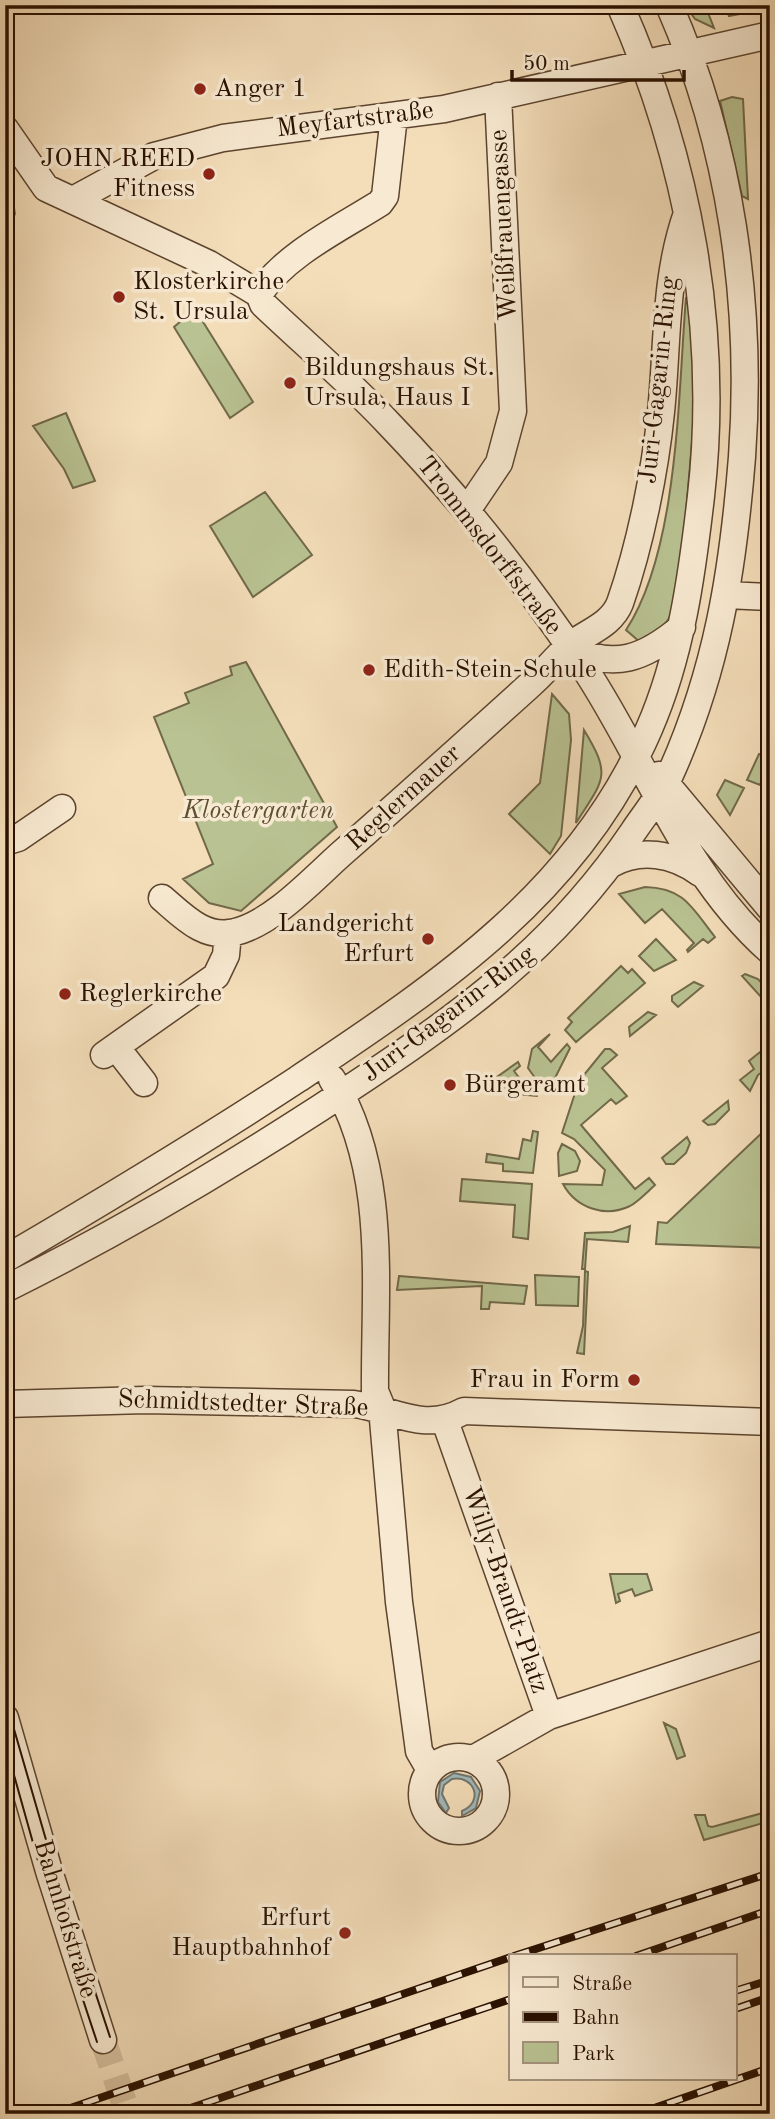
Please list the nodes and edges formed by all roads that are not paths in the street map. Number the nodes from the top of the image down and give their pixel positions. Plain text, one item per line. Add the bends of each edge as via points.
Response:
1 (620, 5) edge
2 (669, 5) edge
3 (770, 35) edge
4 (690, 52) junction
5 (646, 62) junction
6 (498, 96) junction
7 (394, 116) junction
8 (5, 129) edge
9 (73, 200) junction
10 (687, 213) junction
11 (259, 295) junction
12 (468, 509) junction
13 (726, 595) junction
14 (770, 597) edge
15 (682, 627) junction
16 (569, 647) junction
17 (636, 756) junction
18 (663, 788) junction
19 (62, 808) dead end
20 (5, 842) edge
21 (611, 864) junction
22 (700, 873) junction
23 (162, 898) dead end
24 (770, 908) edge
25 (228, 933) junction
26 (770, 951) edge
27 (322, 1063) junction
28 (144, 1083) dead end
29 (341, 1094) junction
30 (5, 1259) edge
31 (5, 1289) edge
32 (5, 1404) edge
33 (382, 1408) junction
34 (445, 1421) junction
35 (770, 1422) edge
36 (770, 1643) edge
37 (549, 1716) junction
38 (5, 1718) edge
39 (473, 1759) junction
40 (430, 1770) junction
41 (103, 2040) tunnel mouth

1 - 5 street, Juri-Gagarin-Ring
2 - 4 street, Juri-Gagarin-Ring
3 - 4 street
4 - 5 street
4 - 13 street, Juri-Gagarin-Ring via 718,156 742,298 746,393
5 - 6 street, Meyfartstraße
5 - 10 street, Juri-Gagarin-Ring
6 - 7 street, Meyfartstraße
6 - 12 street, Weißfrauengasse via 513,411 499,463
7 - 9 street, Meyfartstraße via 223,138 154,156
7 - 11 street via 385,196 380,203 291,261 269,279
8 - 9 street, Trommsdorffstraße via 46,188
9 - 11 street, Trommsdorffstraße via 209,264
10 - 15 street, Juri-Gagarin-Ring via 699,265 708,377 703,478
10 - 16 street, Juri-Gagarin-Ring via 669,282 661,413 629,571 619,607 608,622
11 - 12 street, Trommsdorffstraße via 263,304 388,422
12 - 16 street, Trommsdorffstraße
13 - 14 street
13 - 18 street, Juri-Gagarin-Ring via 703,695
15 - 16 street via 650,651 629,658 594,657
15 - 17 street, Juri-Gagarin-Ring via 666,685
16 - 17 street, Trommsdorffstraße
16 - 25 street, Reglermauer via 294,897 261,920
17 - 18 street, Trommsdorffstraße
17 - 27 street, Juri-Gagarin-Ring via 584,843 526,909 455,970
18 - 21 street, Juri-Gagarin-Ring
18 - 22 street, Trommsdorffstraße
18 - 24 street, Trommsdorffstraße
19 - 20 street
21 - 22 street via 650,854 682,861
21 - 29 street, Juri-Gagarin-Ring via 562,924 500,981
22 - 26 street, Trommsdorffstraße
23 - 25 street via 196,927
25 - 28 street via 226,955 205,978 110,1051
27 - 29 street
27 - 30 street, Juri-Gagarin-Ring
29 - 31 street, Juri-Gagarin-Ring via 99,1242
29 - 33 street via 358,1129 369,1184 376,1391
32 - 33 street, Schmidtstedter Straße via 145,1400
33 - 34 street, Schmidtstedter Straße via 407,1419
33 - 40 street via 399,1602 419,1751
34 - 35 street, Schmidtstedter Straße via 464,1411
34 - 37 street, Willy-Brandt-Platz
36 - 37 street
37 - 39 street, Willy-Brandt-Platz
38 - 41 street, Bahnhofstraße
39 - 40 street via 443,1760
39 - 40 street via 493,1778 497,1798 490,1817 478,1828 462,1832 437,1825 428,1816 422,1801

